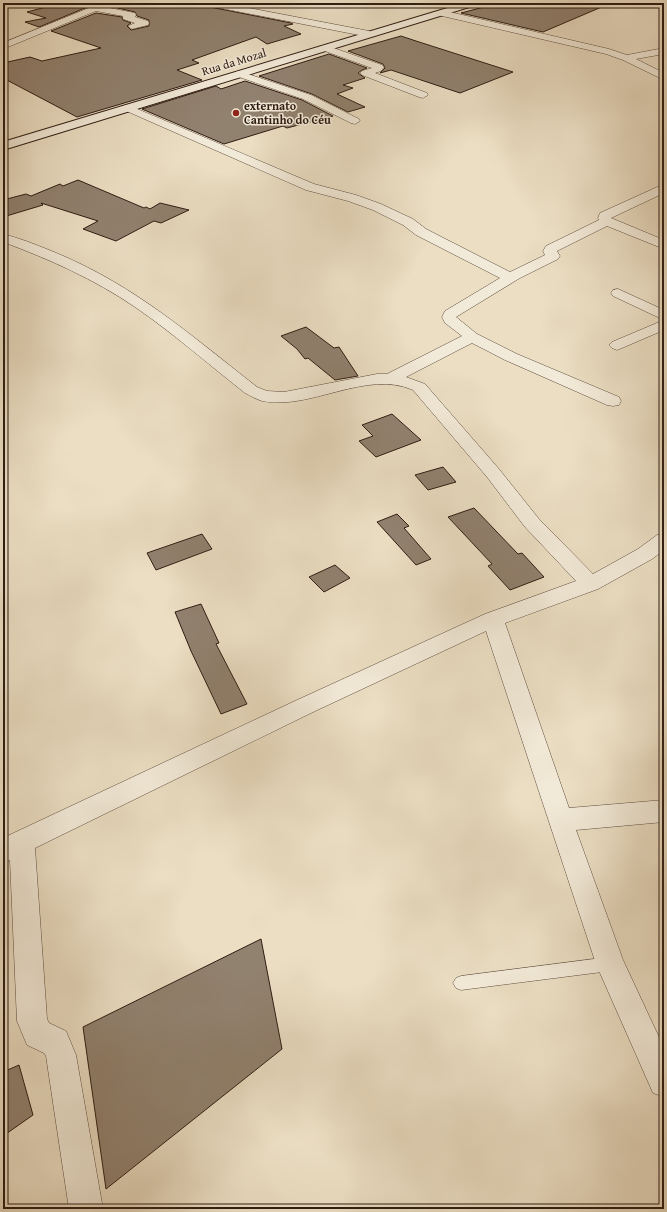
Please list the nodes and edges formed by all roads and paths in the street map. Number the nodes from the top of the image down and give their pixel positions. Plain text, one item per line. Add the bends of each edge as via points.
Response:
1 (108, 3) edge
2 (210, 3) edge
3 (473, 3) edge
4 (95, 8) junction
5 (440, 8) edge
6 (132, 26) dead end
7 (369, 34) junction
8 (3, 46) edge
9 (325, 48) junction
10 (664, 51) edge
11 (626, 58) junction
12 (239, 74) junction
13 (664, 77) edge
14 (423, 95) dead end
15 (128, 108) junction
16 (355, 121) dead end
17 (3, 146) edge
18 (664, 188) edge
19 (607, 221) junction
20 (3, 238) edge
21 (664, 245) edge
22 (510, 278) junction
23 (618, 293) dead end
24 (664, 316) edge
25 (664, 325) edge
26 (472, 337) junction
27 (617, 345) dead end
28 (392, 378) junction
29 (612, 401) dead end
30 (664, 540) edge
31 (591, 584) junction
32 (493, 619) junction
33 (664, 811) edge
34 (560, 820) junction
35 (13, 847) edge
36 (610, 964) junction
37 (461, 983) dead end
38 (664, 1082) edge
39 (86, 1209) edge

1 - 4 street
2 - 7 street
3 - 5 main road, Rua da Mozal via 456,8
4 - 6 street via 132,14 126,17 145,23
4 - 8 street
5 - 7 main road, Rua da Mozal
5 - 11 street
7 - 9 main road, Rua da Mozal
9 - 12 main road, Rua da Mozal
9 - 14 street via 379,67 364,73
10 - 11 street
11 - 13 street
12 - 15 main road, Rua da Mozal
12 - 16 street via 306,97
15 - 17 main road, Rua da Mozal
15 - 22 street via 310,187 352,198 391,213 420,232
18 - 19 street via 605,216
19 - 21 street
19 - 22 street via 551,249 552,256
20 - 28 street via 74,266 122,292 251,390 264,396 284,397
22 - 26 street via 450,314 449,317
23 - 24 street
25 - 27 street
26 - 28 street
26 - 29 street
28 - 31 street via 419,387 532,523
30 - 31 street via 645,554
31 - 32 street
32 - 34 street
32 - 35 street via 296,710
33 - 34 street
34 - 36 street
35 - 39 street via 32,1021 38,1034 55,1042 61,1055
36 - 37 lane
36 - 38 street

